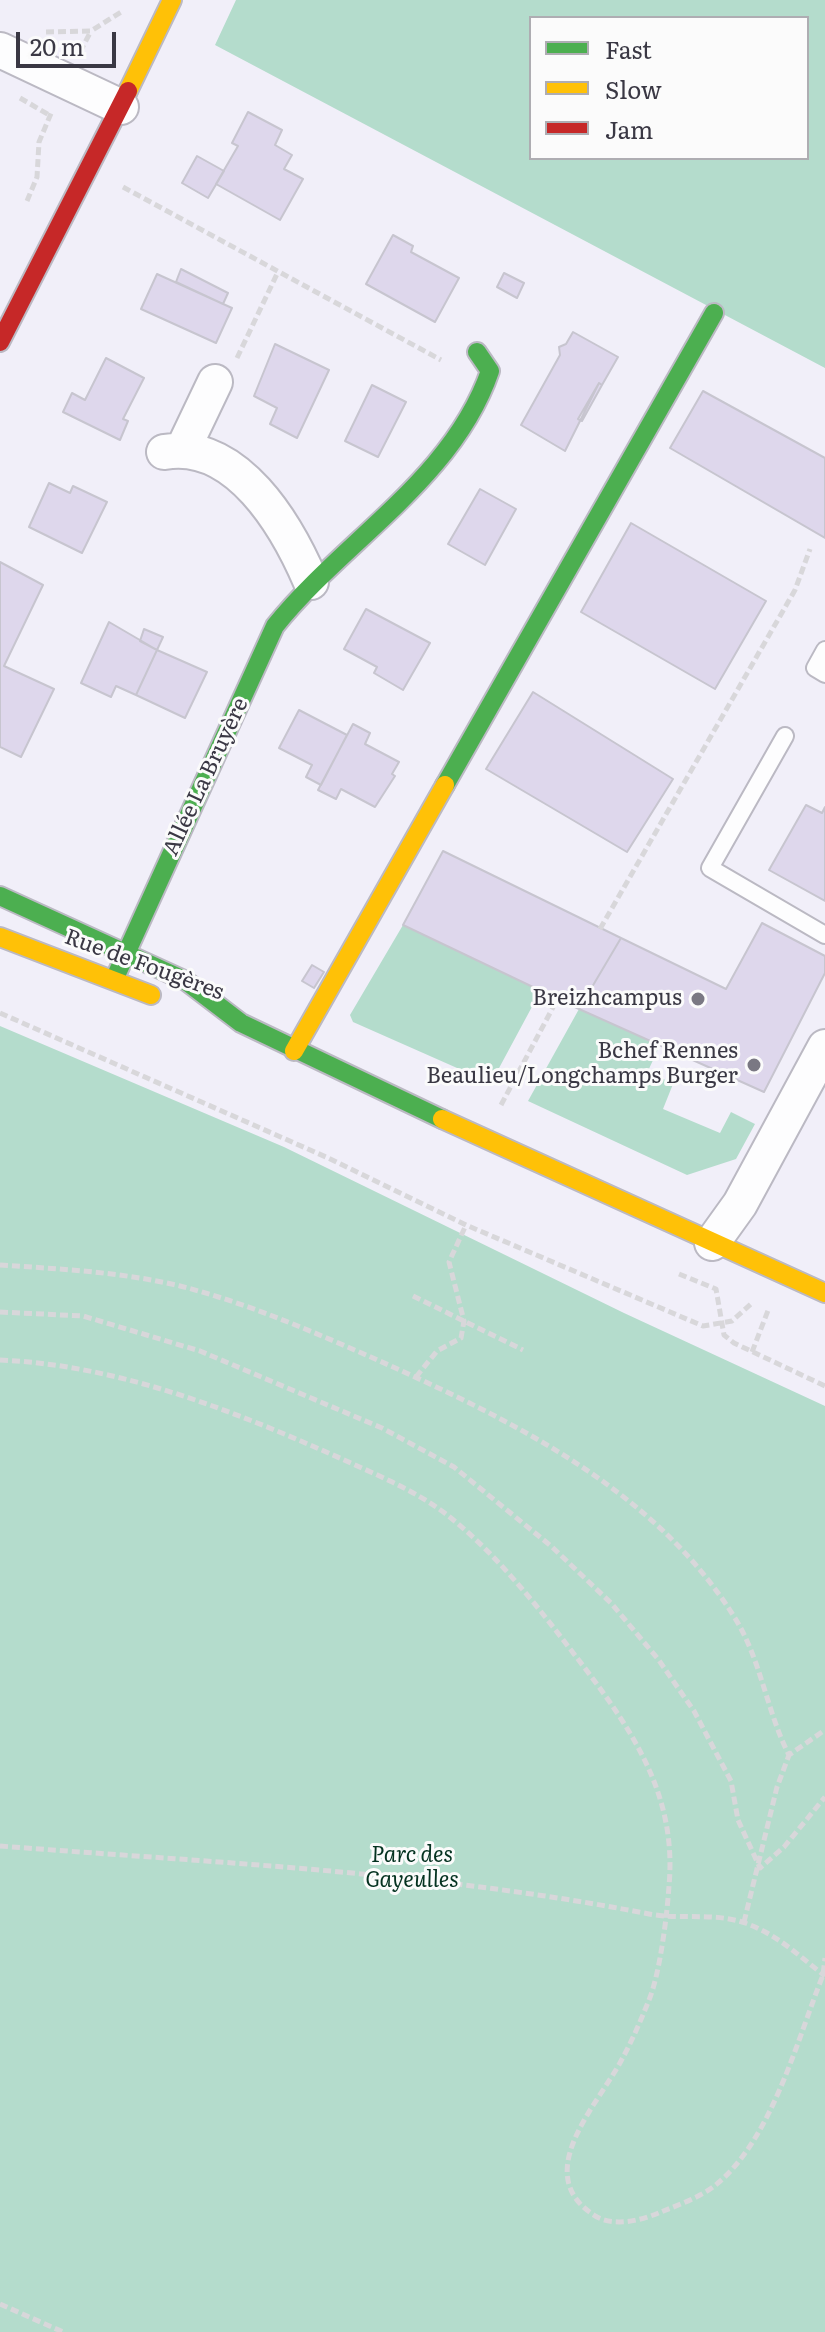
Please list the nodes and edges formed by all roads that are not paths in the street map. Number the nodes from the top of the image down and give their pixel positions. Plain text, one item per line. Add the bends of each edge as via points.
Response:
1 (172, 0) edge
2 (0, 50) edge
3 (121, 107) junction
4 (714, 313) dead end
5 (0, 342) edge
6 (477, 352) road end
7 (215, 382) road end
8 (311, 582) junction
9 (825, 650) edge
10 (825, 674) edge
11 (785, 736) dead end
12 (0, 896) edge
13 (825, 935) edge
14 (0, 937) edge
15 (126, 953) junction
16 (114, 980) junction
17 (165, 1001) dead end
18 (203, 1017) dead end
19 (241, 1023) junction
20 (825, 1047) edge
21 (294, 1051) junction
22 (712, 1243) junction
23 (825, 1293) edge

1 - 3 street
2 - 3 street
3 - 5 street
4 - 21 street
6 - 8 street, Allée La Bruyère via 490,371 462,435
7 - 8 street via 174,451 220,465 250,484 294,543
8 - 15 street, Allée La Bruyère via 275,626
9 - 10 lane via 815,668
11 - 13 lane via 710,868
12 - 15 street, Rue de Fougères
14 - 16 street, Rue de Fougères
15 - 16 street, Allée La Bruyère
15 - 19 street, Rue de Fougères via 186,981
16 - 17 street, Rue de Fougères
18 - 19 street, Rue de Fougères
19 - 21 street
20 - 22 street via 734,1214
21 - 22 street
22 - 23 street

